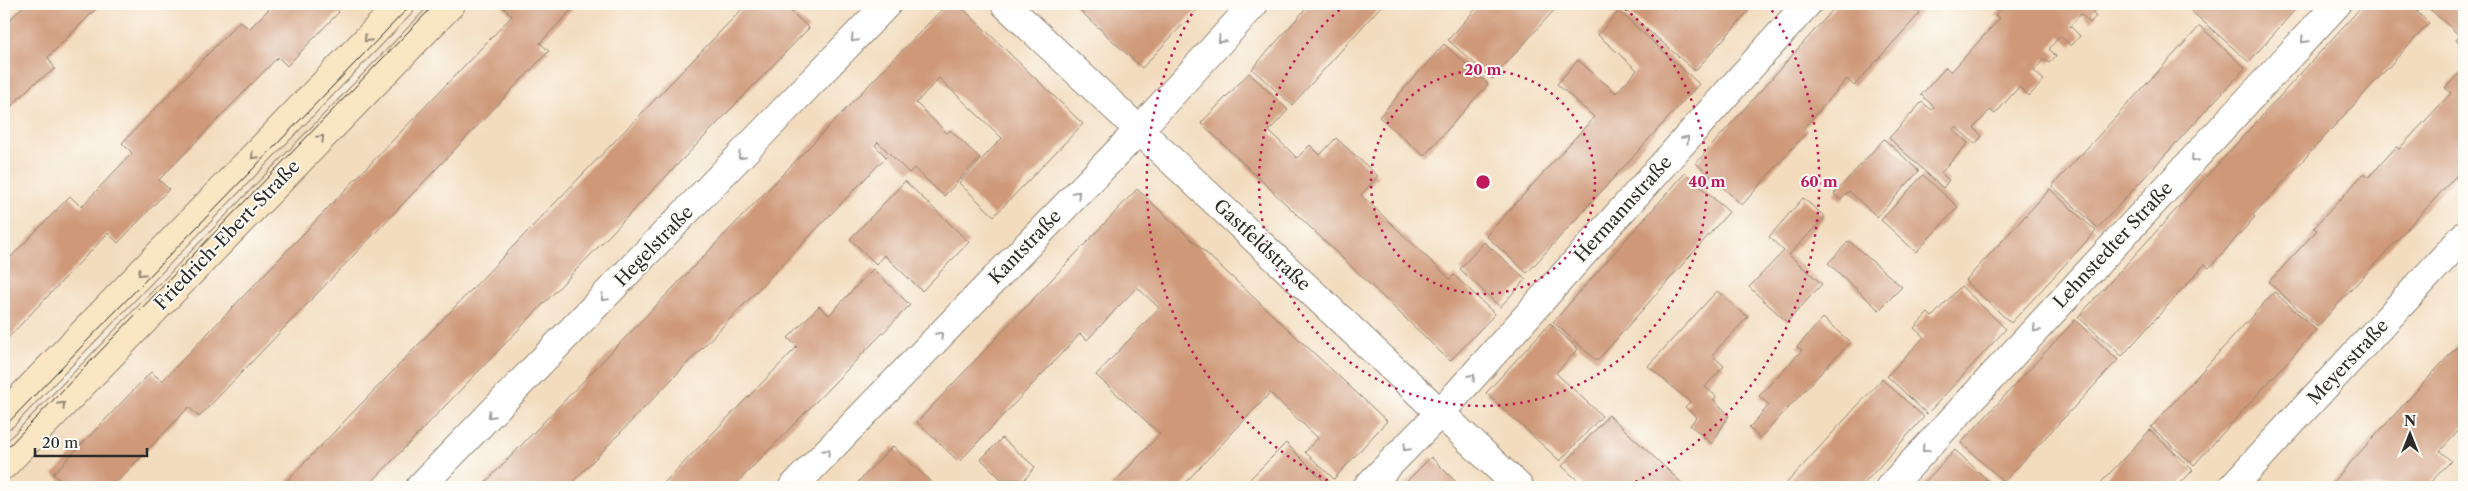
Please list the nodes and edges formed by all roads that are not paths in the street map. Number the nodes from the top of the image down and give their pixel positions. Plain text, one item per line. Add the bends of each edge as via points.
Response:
1 (401, 4) edge
2 (450, 4) edge
3 (888, 4) edge
4 (1005, 4) edge
5 (1254, 4) edge
6 (1807, 4) edge
7 (2337, 4) edge
8 (1140, 129) junction
9 (2464, 236) edge
10 (1440, 413) junction
11 (4, 415) edge
12 (4, 466) edge
13 (420, 487) edge
14 (793, 487) edge
15 (1367, 487) edge
16 (1519, 487) edge
17 (1890, 487) edge
18 (2232, 487) edge

1 -> 11 main road, Friedrich-Ebert-Straße
12 -> 2 main road, Friedrich-Ebert-Straße
3 -> 13 street, Hegelstraße
4 - 8 street, Gastfeldstraße
5 -> 8 street, Kantstraße
10 -> 6 street, Hermannstraße
7 -> 17 street, Lehnstedter Straße
8 - 10 street, Gastfeldstraße
14 -> 8 street, Kantstraße
9 - 18 street, Meyerstraße
10 -> 15 street, Hermannstraße
10 - 16 street, Gastfeldstraße

